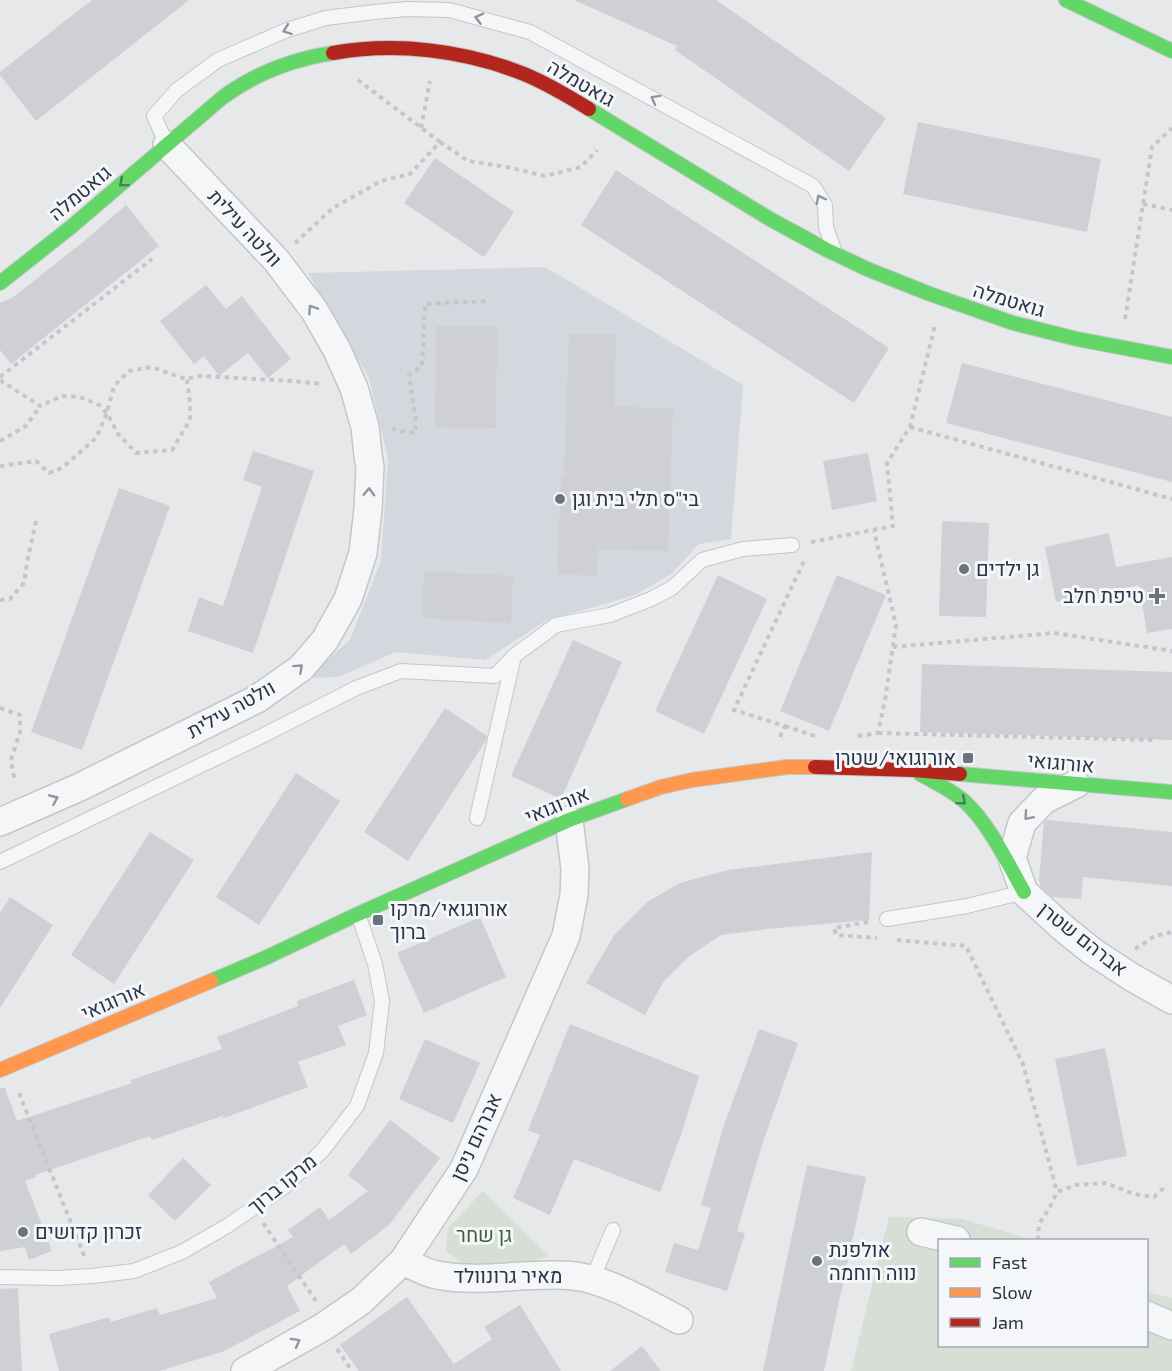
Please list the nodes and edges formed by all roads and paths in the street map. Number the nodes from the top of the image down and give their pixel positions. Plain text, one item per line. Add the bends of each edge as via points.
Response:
1 (1066, 0) edge
2 (1172, 51) edge
3 (436, 52) junction
4 (322, 54) junction
5 (421, 128) junction
6 (619, 128) junction
7 (1172, 128) edge
8 (440, 142) junction
9 (167, 145) junction
10 (1143, 204) junction
11 (1172, 210) edge
12 (835, 254) junction
13 (152, 259) dead end
14 (276, 260) junction
15 (0, 283) edge
16 (942, 298) junction
17 (488, 301) dead end
18 (1121, 347) junction
19 (1172, 357) edge
20 (0, 379) edge
21 (186, 379) junction
22 (354, 388) junction
23 (40, 406) junction
24 (107, 412) junction
25 (910, 427) junction
26 (400, 431) dead end
27 (0, 441) edge
28 (0, 466) edge
29 (1172, 498) edge
30 (37, 517) dead end
31 (874, 531) junction
32 (813, 542) junction
33 (792, 545) joint
34 (0, 600) edge
35 (893, 647) junction
36 (1172, 651) edge
37 (514, 656) junction
38 (0, 708) edge
39 (784, 726) junction
40 (878, 733) junction
41 (817, 736) dead end
42 (848, 737) dead end
43 (1156, 740) dead end
44 (768, 769) junction
45 (913, 770) junction
46 (15, 782) dead end
47 (1076, 784) junction
48 (1172, 792) edge
49 (477, 818) dead end
50 (569, 820) junction
51 (0, 822) edge
52 (0, 862) edge
53 (1024, 892) junction
54 (358, 914) junction
55 (887, 919) joint
56 (1172, 932) edge
57 (883, 939) dead end
58 (895, 940) dead end
59 (1112, 965) junction
60 (1172, 1000) edge
61 (4, 1068) edge
62 (1167, 1185) dead end
63 (1057, 1192) junction
64 (253, 1209) junction
65 (613, 1230) dead end
66 (921, 1232) dead end
67 (952, 1239) edge
68 (1038, 1239) edge
69 (403, 1261) junction
70 (92, 1276) junction
71 (0, 1277) edge
72 (592, 1280) junction
73 (1148, 1316) edge
74 (680, 1320) dead end
75 (330, 1322) junction
76 (1172, 1326) edge
77 (245, 1371) edge

1 - 2 street
3 - 4 street, גואטמלה via 356,49
3 - 5 path
3 - 6 street, גואטמלה via 490,61 526,75
4 - 5 path
4 - 9 street, גואטמלה via 283,64 248,80
5 - 8 path
6 - 8 path via 581,167 545,176 468,161
6 - 12 street, גואטמלה
7 - 10 path via 1152,147
8 - 14 path via 410,174 381,181 333,208
12 -> 9 lane via 826,227 825,205 813,186 530,32 449,10 407,9 326,18 218,60 177,90 154,116
9 - 14 street, וולטה עילית
9 -> 15 street, גואטמלה
10 - 11 path
10 - 18 path
12 - 16 street, גואטמלה
13 - 20 path
22 -> 14 street, וולטה עילית via 314,310
16 - 18 street, גואטמלה via 1019,325
16 - 25 path
17 - 26 path via 425,304 423,366 409,375 415,433
18 - 19 street, גואטמלה
20 - 23 path
21 - 22 path via 200,376
21 - 24 path via 151,367 129,371 114,386
21 - 24 path via 190,420 172,450 136,453 118,434
51 -> 22 street, וולטה עילית via 257,699 301,668 325,640 348,599 363,553 370,467 365,427
23 - 24 path via 62,396 80,397
23 - 27 path via 26,426
24 - 28 path via 96,438 62,468 50,473 36,461
25 - 29 path
25 - 31 path via 887,463 893,526
30 - 34 path via 24,583 10,598
31 - 32 path
31 - 35 path via 896,624
32 - 33 path
32 - 39 path via 734,710
33 - 37 lane via 743,549 702,560 672,588 651,599 610,615 556,625
35 - 36 path via 1054,633
35 - 40 path
37 - 49 lane
37 - 52 lane via 495,676 401,671 356,688
38 - 46 path via 20,715 20,732 11,760
39 - 41 path
39 - 44 path
40 - 42 path
40 - 43 path
44 - 45 street, אורוגואי
44 - 50 street, אורוגואי via 661,787
45 - 47 street, אורוגואי
45 -> 53 street via 965,802 997,844
47 - 48 street, אורוגואי
47 -> 53 street, אברהם שטרן via 1044,800 1022,823 1012,858
50 - 54 street, אורוגואי
50 - 69 street, אברהם ניסן via 574,895 566,936 464,1169
53 - 55 lane
53 - 59 street, אברהם שטרן
54 - 61 street, אורוגואי
54 - 64 lane, מרקו ברוך via 375,964 382,1001 376,1053 357,1106 322,1152
55 - 57 path via 834,928 836,935
56 - 59 path via 1155,936
58 - 63 path via 966,945 1023,1064
59 - 60 street, אברהם שטרן
61 - 70 path
62 - 63 path via 1154,1197 1106,1183 1076,1185
63 - 68 path via 1039,1224
64 - 70 lane, מרקו ברוך via 182,1252 134,1271
64 - 75 path
65 - 72 lane
66 - 67 street
69 - 72 street, מאיר גרונוולד via 435,1275 453,1277 537,1274
69 - 75 street, אברהם ניסן via 361,1301
70 - 71 lane, מרקו ברוך
72 - 74 street, מאיר גרונוולד
73 - 76 street
77 -> 75 street, אברהם ניסן

